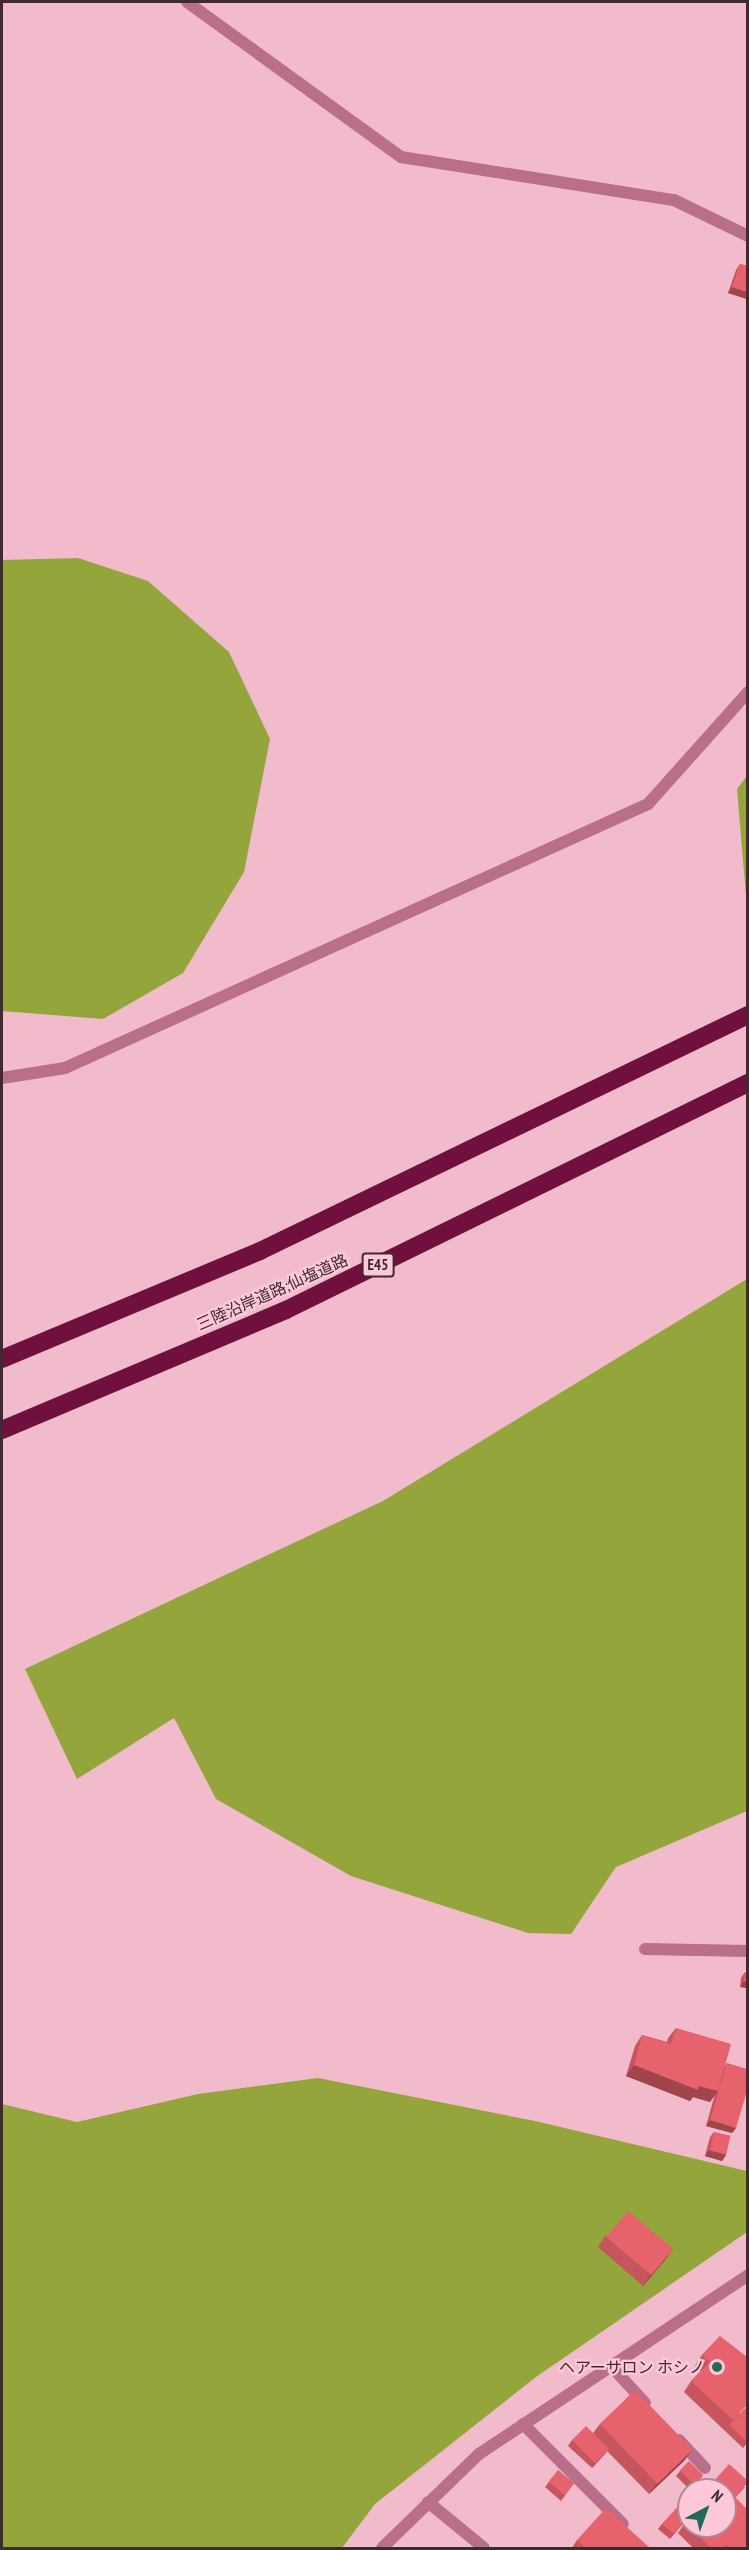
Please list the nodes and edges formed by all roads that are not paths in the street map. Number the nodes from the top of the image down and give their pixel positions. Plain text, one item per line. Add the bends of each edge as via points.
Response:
1 (187, 2) edge
2 (747, 236) edge
3 (747, 692) edge
4 (747, 1015) edge
5 (2, 1078) edge
6 (747, 1083) edge
7 (2, 1359) edge
8 (2, 1430) edge
9 (645, 1949) dead end
10 (747, 1951) edge
11 (747, 2274) edge
12 (611, 2366) junction
13 (523, 2424) junction
14 (705, 2468) dead end
15 (428, 2502) junction
16 (630, 2532) edge
17 (382, 2548) edge
18 (484, 2548) edge

1 - 2 street via 401,157 674,200
3 - 5 street via 648,804 64,1068
4 - 7 highway via 260,1251
6 - 8 highway, 三陸沿岸道路;仙塩道路 / E45 via 286,1310
9 - 10 street
11 - 12 street
12 - 13 street
12 - 14 street
13 - 15 street via 479,2454
13 - 16 street
15 - 17 street
15 - 18 street

